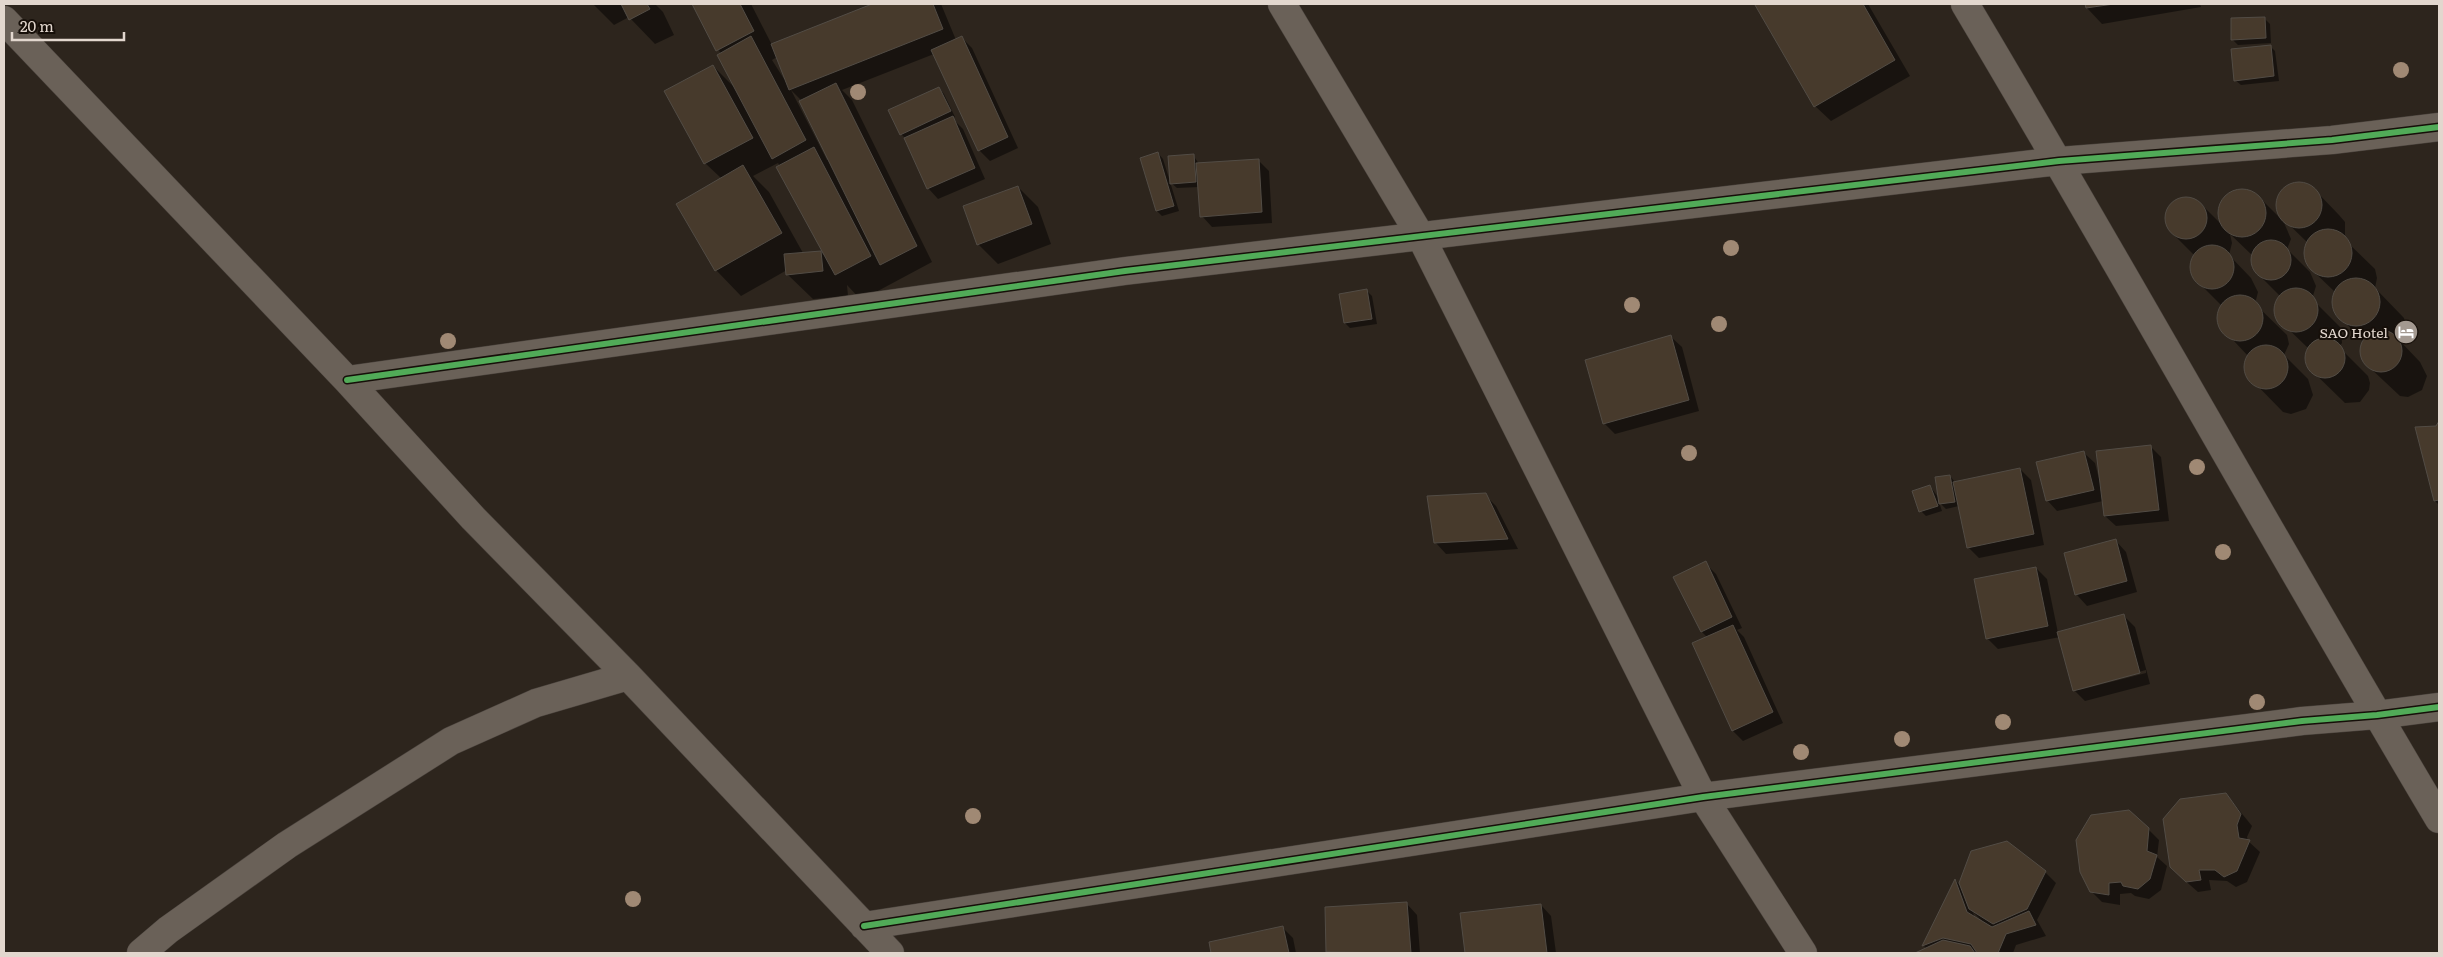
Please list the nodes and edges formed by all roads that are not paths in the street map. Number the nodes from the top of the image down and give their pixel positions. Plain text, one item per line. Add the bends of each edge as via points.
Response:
1 (1282, 4) edge
2 (1965, 4) edge
3 (4, 20) edge
4 (2439, 127) edge
5 (2059, 161) junction
6 (1422, 237) junction
7 (347, 380) junction
8 (628, 676) junction
9 (2439, 707) edge
10 (2377, 715) junction
11 (1703, 797) junction
12 (2439, 819) edge
13 (864, 926) junction
14 (170, 942) edge
15 (141, 953) edge
16 (890, 953) edge
17 (1803, 953) edge

1 - 6 street
2 - 5 street
3 - 7 street
4 - 5 street via 2332,140
5 - 6 street
5 - 10 street
6 - 7 street via 1125,271
6 - 11 street
7 - 8 street via 473,518
8 - 13 street
8 - 14 street via 536,703 451,741 287,845
9 - 10 street
10 - 11 street via 2302,721
10 - 12 street
11 - 13 street
11 - 17 street
13 - 16 street
14 - 15 street

